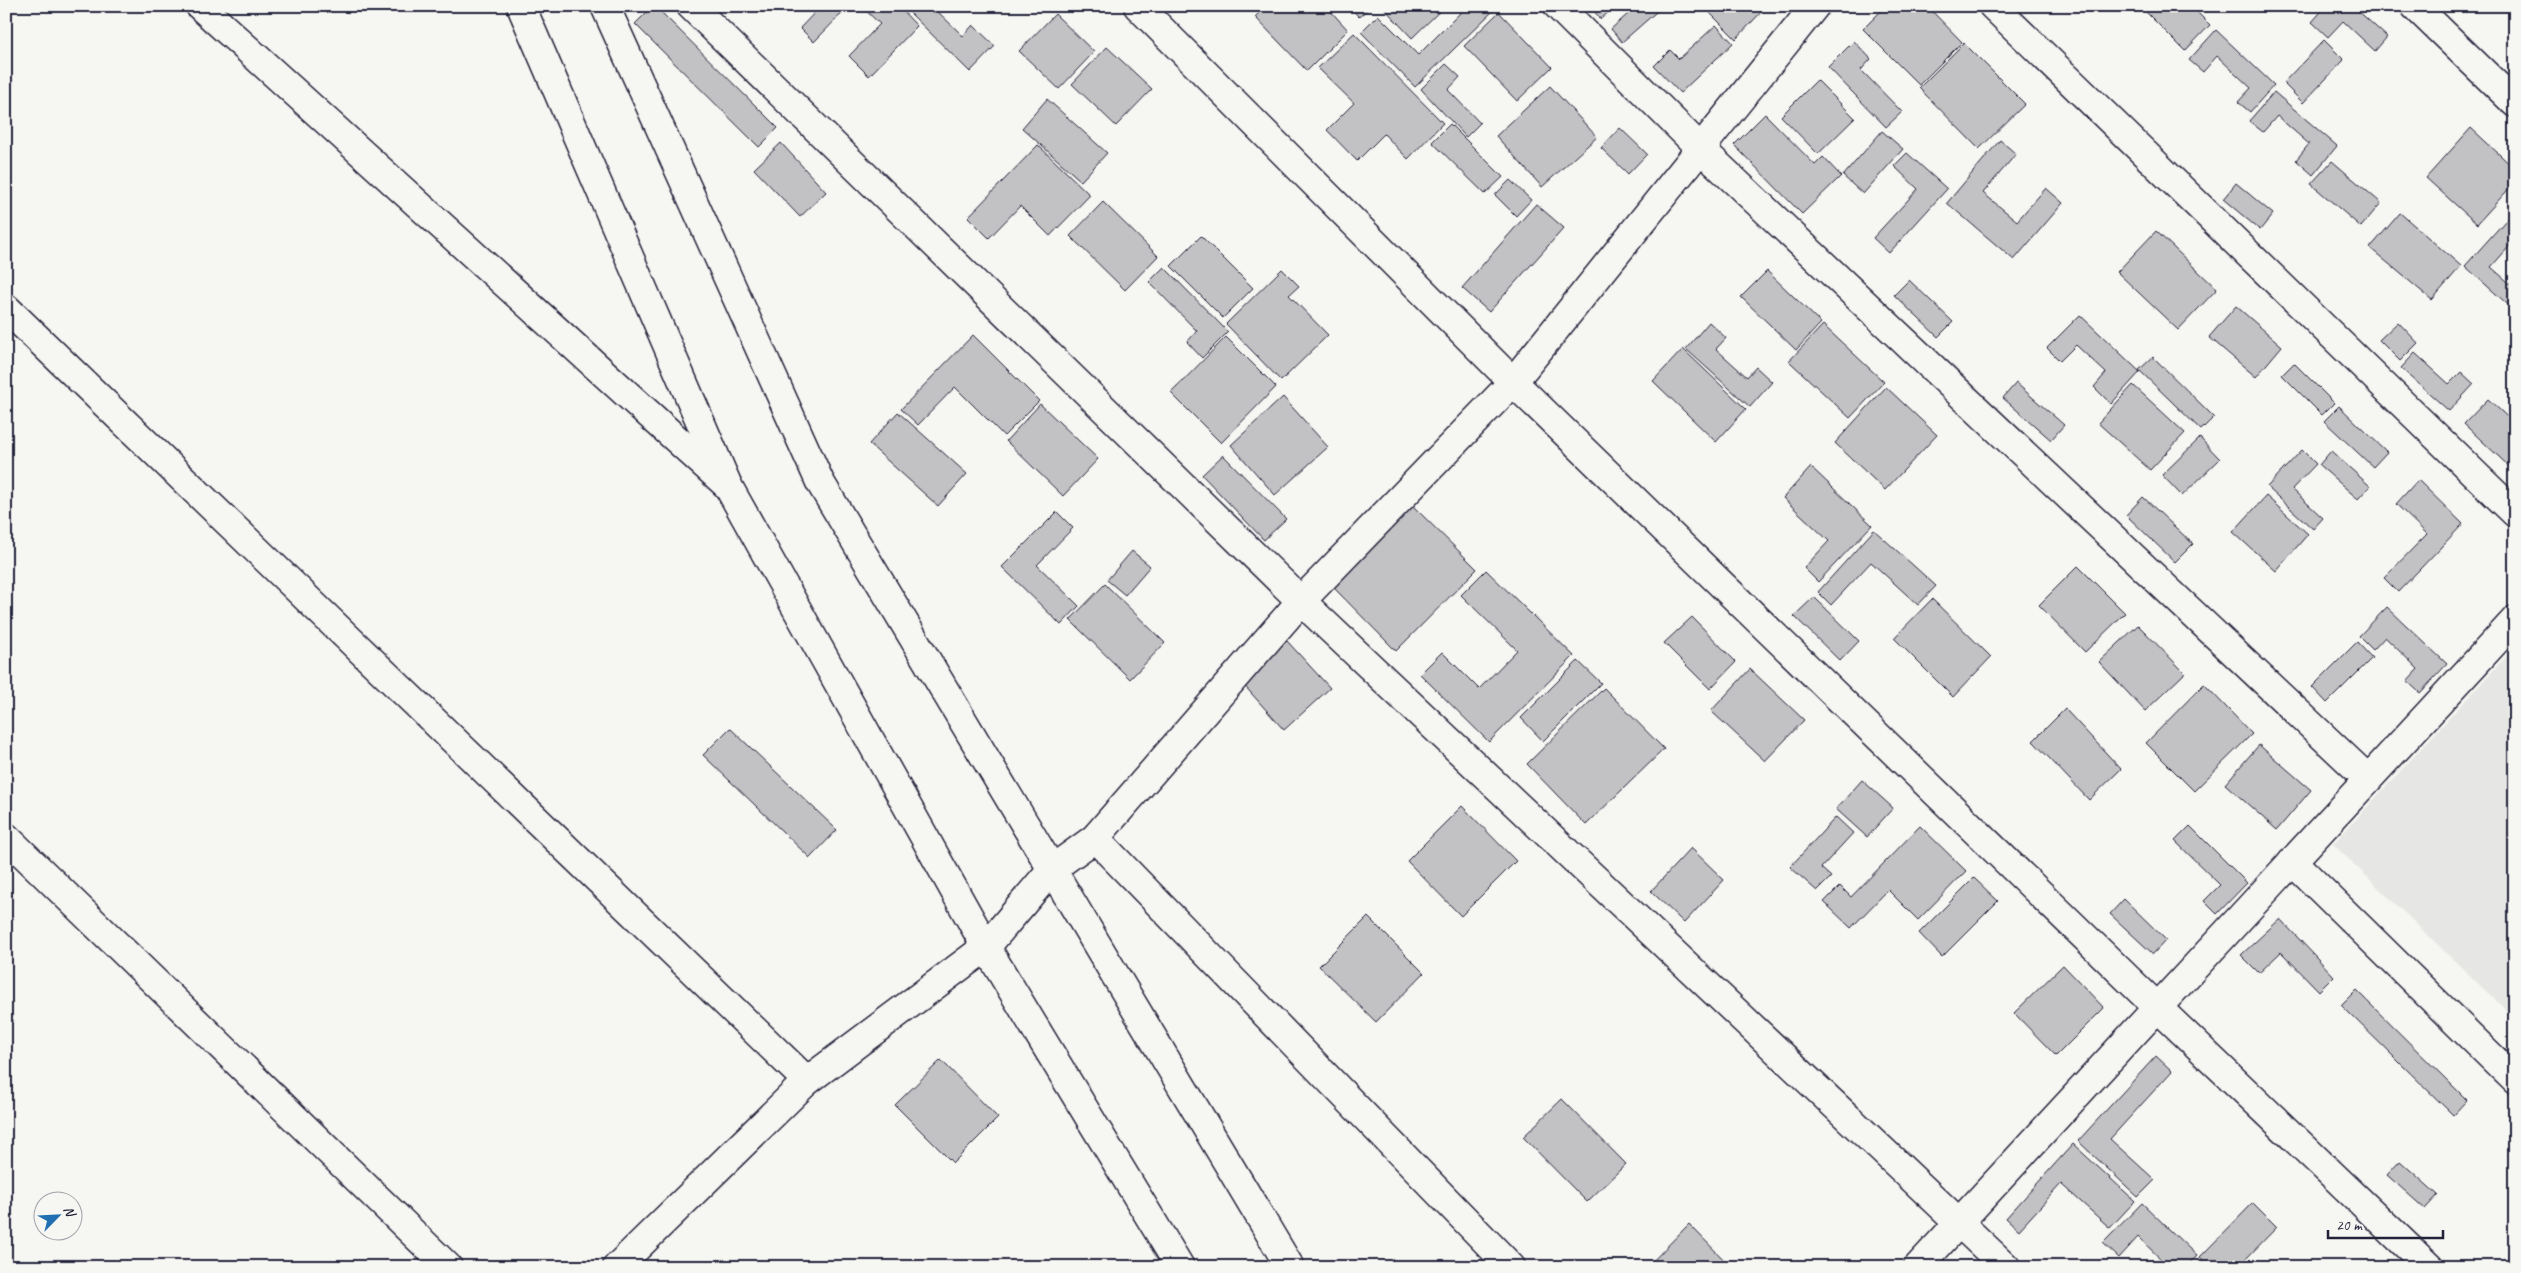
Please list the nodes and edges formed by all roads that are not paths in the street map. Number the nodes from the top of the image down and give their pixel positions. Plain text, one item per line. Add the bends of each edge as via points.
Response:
1 (200, 6) edge
2 (521, 6) edge
3 (605, 6) edge
4 (691, 6) edge
5 (1138, 6) edge
6 (1558, 6) edge
7 (1815, 6) edge
8 (1993, 6) edge
9 (2414, 6) edge
10 (2515, 103) edge
11 (1701, 149) junction
12 (6, 308) edge
13 (1513, 382) junction
14 (728, 486) junction
15 (2515, 513) edge
16 (1301, 600) junction
17 (2515, 620) edge
18 (2368, 779) junction
19 (6, 837) edge
20 (1094, 838) junction
21 (2292, 861) junction
22 (1052, 870) junction
23 (986, 947) junction
24 (2157, 1007) junction
25 (807, 1080) junction
26 (2515, 1080) edge
27 (1958, 1221) junction
28 (448, 1267) edge
29 (617, 1267) edge
30 (1180, 1267) edge
31 (1290, 1267) edge
32 (1511, 1267) edge
33 (1918, 1267) edge
34 (2006, 1267) edge
35 (2429, 1267) edge

1 - 14 street
2 - 14 street
3 - 22 street via 820,482
4 - 16 street
5 - 13 street
6 - 11 street
7 - 11 street
8 - 15 street
9 - 10 street
11 - 13 street
11 - 18 street
12 - 25 street
13 - 16 street
13 - 24 street
14 - 23 street
16 - 20 street
16 - 27 street
17 - 18 street
18 - 21 street
19 - 28 street
20 - 22 street
20 - 32 street
21 - 24 street
21 - 26 street
22 - 23 street
22 - 31 street
23 - 25 street
23 - 30 street
24 - 27 street
24 - 35 street
25 - 29 street
27 - 33 street
27 - 34 street

